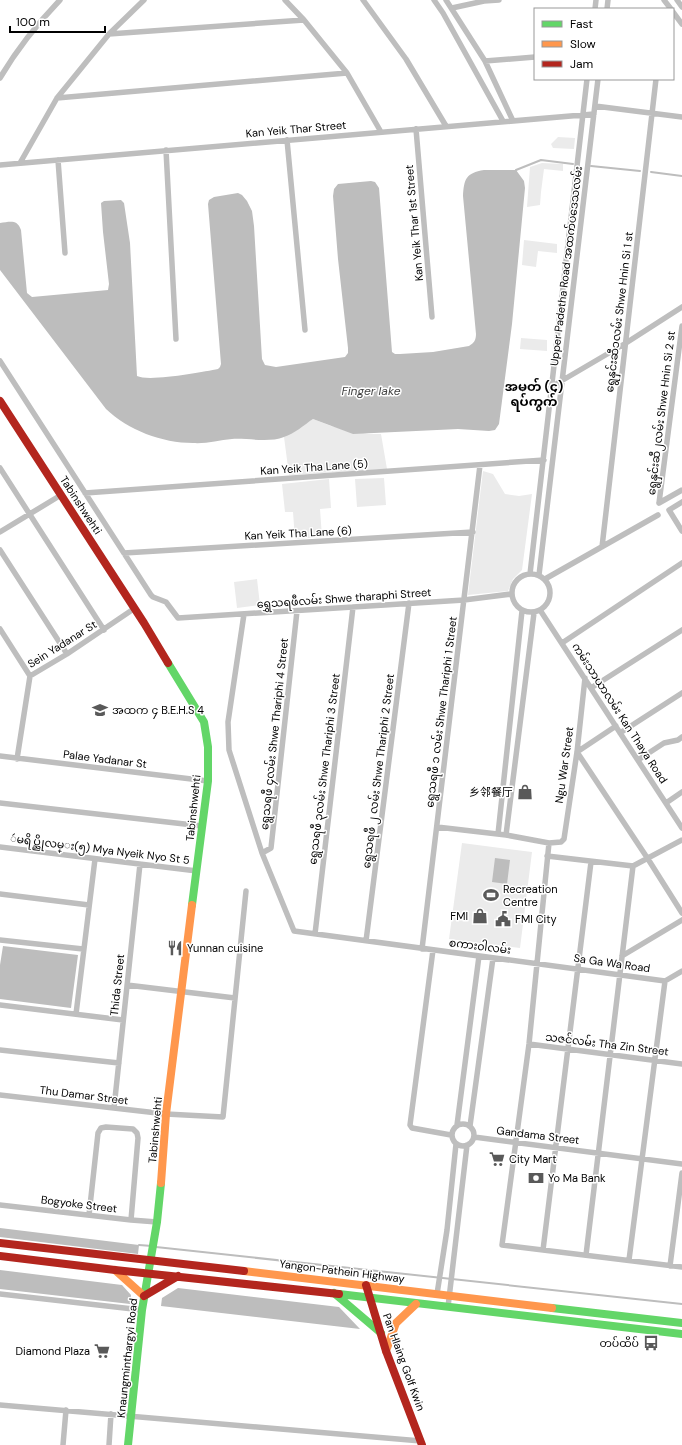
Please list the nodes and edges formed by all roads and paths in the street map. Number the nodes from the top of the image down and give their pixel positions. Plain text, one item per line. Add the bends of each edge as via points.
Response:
1 (60, 0) edge
2 (144, 0) edge
3 (285, 0) edge
4 (363, 0) edge
5 (434, 0) edge
6 (446, 0) edge
7 (499, 0) edge
8 (664, 0) edge
9 (677, 0) edge
10 (682, 7) edge
11 (452, 8) junction
12 (670, 8) edge
13 (674, 13) edge
14 (304, 20) junction
15 (682, 24) edge
16 (109, 34) junction
17 (534, 57) edge
18 (485, 61) junction
19 (347, 73) junction
20 (0, 78) edge
21 (587, 80) edge
22 (598, 80) edge
23 (656, 80) edge
24 (57, 98) junction
25 (595, 106) junction
26 (594, 114) junction
27 (652, 114) junction
28 (583, 115) junction
29 (682, 117) edge
30 (513, 121) junction
31 (503, 122) junction
32 (446, 126) junction
33 (416, 128) junction
34 (381, 132) junction
35 (287, 140) junction
36 (166, 150) junction
37 (58, 160) junction
38 (20, 163) junction
39 (0, 165) edge
40 (65, 253) dead end
41 (682, 307) edge
42 (432, 317) dead end
43 (682, 326) edge
44 (305, 330) dead end
45 (176, 339) dead end
46 (626, 343) junction
47 (0, 361) edge
48 (562, 381) junction
49 (551, 387) junction
50 (0, 401) edge
51 (544, 460) junction
52 (480, 465) junction
53 (0, 468) edge
54 (682, 490) edge
55 (85, 493) junction
56 (61, 495) junction
57 (682, 502) edge
58 (29, 514) junction
59 (658, 515) dead end
60 (682, 531) edge
61 (0, 532) edge
62 (473, 532) junction
63 (602, 547) junction
64 (0, 550) edge
65 (124, 553) junction
66 (682, 563) edge
67 (530, 574) junction
68 (539, 575) junction
69 (545, 579) junction
70 (511, 594) junction
71 (464, 600) junction
72 (409, 603) junction
73 (353, 607) junction
74 (135, 608) junction
75 (540, 610) junction
76 (297, 611) junction
77 (522, 611) junction
78 (534, 613) junction
79 (244, 614) junction
80 (0, 629) edge
81 (104, 630) junction
82 (682, 630) edge
83 (562, 643) junction
84 (67, 654) junction
85 (30, 676) junction
86 (584, 678) junction
87 (592, 688) junction
88 (682, 693) edge
89 (616, 726) junction
90 (620, 733) junction
91 (682, 737) edge
92 (576, 752) junction
93 (0, 756) edge
94 (18, 759) junction
95 (638, 760) junction
96 (208, 781) junction
97 (682, 792) edge
98 (0, 802) edge
99 (666, 803) junction
100 (202, 826) junction
101 (438, 827) junction
102 (682, 828) edge
103 (498, 834) junction
104 (506, 835) junction
105 (682, 840) edge
106 (549, 843) junction
107 (0, 847) edge
108 (262, 853) junction
109 (547, 856) junction
110 (95, 859) junction
111 (648, 859) junction
112 (591, 862) junction
113 (140, 864) junction
114 (633, 866) junction
115 (197, 871) junction
116 (246, 891) dead end
117 (0, 894) edge
118 (89, 905) junction
119 (682, 913) edge
120 (682, 920) edge
121 (314, 934) junction
122 (0, 940) edge
123 (366, 941) junction
124 (84, 949) junction
125 (422, 949) junction
126 (433, 950) junction
127 (479, 956) junction
128 (622, 956) junction
129 (493, 958) junction
130 (536, 963) junction
131 (578, 969) junction
132 (682, 971) edge
133 (620, 975) junction
134 (665, 980) junction
135 (127, 985) junction
136 (182, 991) junction
137 (234, 998) junction
138 (0, 1004) edge
139 (76, 1014) junction
140 (123, 1020) junction
141 (529, 1044) junction
142 (568, 1049) junction
143 (0, 1050) edge
144 (610, 1054) junction
145 (655, 1060) junction
146 (118, 1063) junction
147 (682, 1064) edge
148 (0, 1095) edge
149 (114, 1108) junction
150 (166, 1114) junction
151 (457, 1125) junction
152 (470, 1126) junction
153 (451, 1135) junction
154 (474, 1137) junction
155 (517, 1142) junction
156 (456, 1144) junction
157 (467, 1146) junction
158 (556, 1147) junction
159 (598, 1153) junction
160 (642, 1158) junction
161 (682, 1164) edge
162 (682, 1173) edge
163 (0, 1205) edge
164 (89, 1215) junction
165 (131, 1220) junction
166 (157, 1222) junction
167 (0, 1243) edge
168 (543, 1250) junction
169 (586, 1255) junction
170 (0, 1256) edge
171 (629, 1260) junction
172 (150, 1261) junction
173 (670, 1266) junction
174 (682, 1267) edge
175 (115, 1270) junction
176 (148, 1274) junction
177 (178, 1276) junction
178 (366, 1285) junction
179 (334, 1293) junction
180 (0, 1294) edge
181 (437, 1294) junction
182 (144, 1296) junction
183 (449, 1296) junction
184 (370, 1298) junction
185 (416, 1304) junction
186 (448, 1307) junction
187 (142, 1310) junction
188 (682, 1323) edge
189 (381, 1334) junction
190 (682, 1334) edge
191 (386, 1351) junction
192 (0, 1405) edge
193 (66, 1410) junction
194 (111, 1414) junction
195 (132, 1415) junction
196 (422, 1443) edge
197 (63, 1445) edge
198 (109, 1445) edge
199 (128, 1445) edge

1 - 20 street via 39,22
2 - 16 street
3 - 14 street
4 - 32 street via 406,59
5 - 31 street
6 - 11 street
7 - 11 street
8 - 12 street
9 - 10 street
11 - 18 street
13 - 15 street
14 - 16 street
14 - 19 street
16 - 24 street
17 - 18 street
18 - 30 street
19 - 24 street
19 - 34 street
21 - 28 street
22 - 25 street, Upper Padetha Road အထက်ပဒေသလမ်း
23 - 27 street, ရွေနှင်းဆီ၁လမ်း Shwe Hnin Si 1 st
24 - 38 street
25 - 26 street, Upper Padetha Road အထက်ပဒေသလမ်း
25 - 27 street
26 - 28 street, Kan Yeik Thar Street
26 - 48 street, Upper Padetha Road အထက်ပဒေသလမ်း
27 - 29 street
27 - 46 street, ရွေနှင်းဆီ၁လမ်း Shwe Hnin Si 1 st
28 - 30 street, Kan Yeik Thar Street
28 - 49 street
30 - 31 street, Kan Yeik Thar Street
31 - 32 street, Kan Yeik Thar Street
32 - 33 street, Kan Yeik Thar Street
33 - 34 street, Kan Yeik Thar Street
33 - 42 street, Kan Yeik Thar 1st Street
34 - 35 street, Kan Yeik Thar Street
35 - 36 street, Kan Yeik Thar Street
35 - 44 street
36 - 37 street, Kan Yeik Thar Street
36 - 45 street
37 - 38 street, Kan Yeik Thar Street
37 - 40 street
38 - 39 street, Kan Yeik Thar Street
41 - 46 street
43 - 54 street, ရွေနှင်းဆီ၂လမ်း Shwe Hnin Si 2 st via 659,503
46 - 48 street
46 - 63 street, ရွေနှင်းဆီ၁လမ်း Shwe Hnin Si 1 st
47 - 55 street
48 - 49 street
48 - 68 street, Upper Padetha Road အထက်ပဒေသလမ်း
49 - 51 street
50 - 56 main road, Tabinshwehti
51 - 52 street, Kan Yeik Tha Lane (5)
51 - 67 street
52 - 55 street, Kan Yeik Tha Lane (5)
52 - 62 street, ရွေသရဖီ ၁ လမ်း Shwe Thariphi 1 Street
53 - 58 street
55 - 65 street
56 - 58 street
56 - 74 main road, Tabinshwehti
57 - 60 street via 669,510
58 - 61 street
58 - 81 street
59 - 63 street
62 - 65 street, Kan Yeik Tha Lane (6)
62 - 71 street, ရွေသရဖီ ၁ လမ်း Shwe Thariphi 1 Street
63 - 69 street
64 - 84 street
65 - 79 street, ရွှေသရဖီလမ်း Shwe tharaphi Street via 153,598 166,602 178,618
66 - 83 street
67 - 68 street
67 - 70 street via 517,579
68 - 69 street
69 - 75 street via 551,591 550,598
70 - 71 street, ရွှေသရဖီလမ်း Shwe tharaphi Street
70 - 77 street via 516,607
71 - 72 street, ရွှေသရဖီလမ်း Shwe tharaphi Street
71 - 101 street, ရွေသရဖီ ၁ လမ်း Shwe Thariphi 1 Street
72 - 73 street, ရွှေသရဖီလမ်း Shwe tharaphi Street
72 - 123 street, ရွေသရဖီ ၂ လမ်း Shwe Thariphi 2 Street
73 - 76 street, ရွှေသရဖီလမ်း Shwe tharaphi Street
73 - 121 street, ရွေသရဖီ ၃လမ်း Shwe Thariphi 3 Street
74 - 81 street, Sein Yadanar St
74 - 96 main road, Tabinshwehti via 204,722 208,747
75 - 78 street
75 - 83 street, ကမ်းသာယာလမ်း Kan Thaya Road
76 - 79 street, ရွှေသရဖီလမ်း Shwe tharaphi Street
76 - 108 street, ရွေသရဖီ ၄လမ်း Shwe Thariphi 4 Street via 272,848
77 - 78 street
77 - 103 street
78 - 104 street
79 - 108 street via 228,722 229,750
80 - 85 street
81 - 84 street, Sein Yadanar St
82 - 87 street
83 - 86 street, ကမ်းသာယာလမ်း Kan Thaya Road
84 - 85 street, Sein Yadanar St
85 - 94 street, Sein Yadanar St
86 - 87 street, ကမ်းသာယာလမ်း Kan Thaya Road
86 - 92 street, Ngu War Street
87 - 89 street, ကမ်းသာယာလမ်း Kan Thaya Road
88 - 90 street
89 - 90 street, ကမ်းသာယာလမ်း Kan Thaya Road
89 - 92 street
90 - 95 street, ကမ်းသာယာလမ်း Kan Thaya Road
91 - 95 street via 664,743
92 - 106 street, Ngu War Street via 564,839 561,842
92 - 111 street
93 - 94 street, Palae Yadanar St
94 - 96 street, Palae Yadanar St
95 - 99 street, ကမ်းသာယာလမ်း Kan Thaya Road
96 - 100 main road, Tabinshwehti
97 - 99 street
98 - 100 street
99 - 102 street, ကမ်းသာယာလမ်း Kan Thaya Road
100 - 115 main road, Tabinshwehti
101 - 103 street
101 - 125 street, ရွေသရဖီ ၁ လမ်း Shwe Thariphi 1 Street
103 - 104 street
104 - 106 street
105 - 111 street
106 - 109 street
107 - 110 street, ဴမရိပ္ညိုလမ္း(၅) Mya Nyeik Nyo St 5
108 - 121 street, စကား၀ါလမ်း via 294,931
109 - 112 street
109 - 130 street
110 - 113 street, ဴမရိပ္ညိုလမ္း(၅) Mya Nyeik Nyo St 5
110 - 118 street
111 - 114 street
111 - 119 street
112 - 114 street
112 - 131 street
113 - 115 street, ဴမရိပ္ညိုလမ္း(၅) Mya Nyeik Nyo St 5
113 - 135 street, Thida Street
114 - 128 street
115 - 136 main road, Tabinshwehti
116 - 137 street
117 - 118 street
118 - 124 street
120 - 128 street
121 - 123 street, စကား၀ါလမ်း
122 - 124 street
123 - 125 street, စကား၀ါလမ်း
124 - 139 street
125 - 126 street, စကား၀ါလမ်း
126 - 127 street, စကား၀ါလမ်း
126 - 153 street via 410,1125 412,1128
127 - 129 street, စကား၀ါလမ်း
127 - 151 street
128 - 133 street
129 - 130 street, စကား၀ါလမ်း
129 - 152 street
130 - 131 street, Sa Ga Wa Road
130 - 141 street
131 - 133 street, Sa Ga Wa Road
131 - 142 street
132 - 134 street
133 - 134 street, Sa Ga Wa Road
133 - 144 street
134 - 145 street
135 - 136 street
135 - 140 street, Thida Street
136 - 137 street
136 - 150 main road, Tabinshwehti
137 - 150 street, Thu Damar Street via 223,1117
138 - 139 street
139 - 140 street
140 - 146 street, Thida Street
141 - 142 street, သဇင်လမ်း Tha Zin Street
141 - 155 street
142 - 144 street, သဇင်လမ်း Tha Zin Street
142 - 158 street
143 - 146 street
144 - 145 street, သဇင်လမ်း Tha Zin Street
144 - 159 street
145 - 147 street, သဇင်လမ်း Tha Zin Street
145 - 160 street
146 - 149 street, Thida Street
148 - 149 street, Thu Damar Street
149 - 150 street, Thu Damar Street
150 - 166 main road, Tabinshwehti
151 - 152 street
151 - 153 street
152 - 154 street via 474,1131
153 - 156 street
154 - 155 street, Gandama Street
154 - 157 street
155 - 158 street, Gandama Street
155 - 168 street via 502,1245
156 - 157 street
156 - 181 street
157 - 183 street
158 - 159 street, Gandama Street
158 - 168 street
159 - 160 street, Gandama Street
159 - 169 street
160 - 161 street, Gandama Street
160 - 171 street
162 - 173 street
163 - 164 street, Bogyoke Street
164 - 165 street, Bogyoke Street
164 - 165 street via 98,1133 101,1128 106,1127 133,1129 138,1138
165 - 166 street, Bogyoke Street
166 - 172 main road, Tabinshwehti
167 - 172 main road, Yangon-Pathein Highway
168 - 169 street
169 - 171 street
170 - 175 main road, Yangon-Pathein Highway
171 - 173 street
172 - 176 main road, Tabinshwehti
172 - 178 main road, Yangon-Pathein Highway
173 - 174 street
175 - 176 main road, Yangon-Pathein Highway
175 - 182 main road
176 - 177 main road, Yangon-Pathein Highway
176 - 182 main road, Knaungminthargyi Road
177 - 179 main road, Yangon-Pathein Highway
177 - 182 main road
178 - 181 main road, Yangon-Pathein Highway
178 - 184 main road, Pan Hlaing Golf Kwin
179 - 184 main road, Yangon-Pathein Highway
179 - 189 main road
180 - 187 street
181 - 183 main road, Yangon-Pathein Highway
182 - 187 main road, Knaungminthargyi Road
183 - 186 street
183 - 188 main road, Yangon-Pathein Highway
184 - 185 main road, Yangon-Pathein Highway
184 - 189 main road, Pan Hlaing Golf Kwin
185 - 186 main road, Yangon-Pathein Highway
185 - 191 main road via 396,1323
186 - 190 main road, Yangon-Pathein Highway
187 - 195 main road, Knaungminthargyi Road
189 - 191 main road, Pan Hlaing Golf Kwin
191 - 196 main road, Pan Hlaing Golf Kwin
192 - 193 street
193 - 194 street
193 - 197 street
194 - 195 street
194 - 198 street
195 - 196 street
195 - 199 main road, Knaungminthargyi Road

